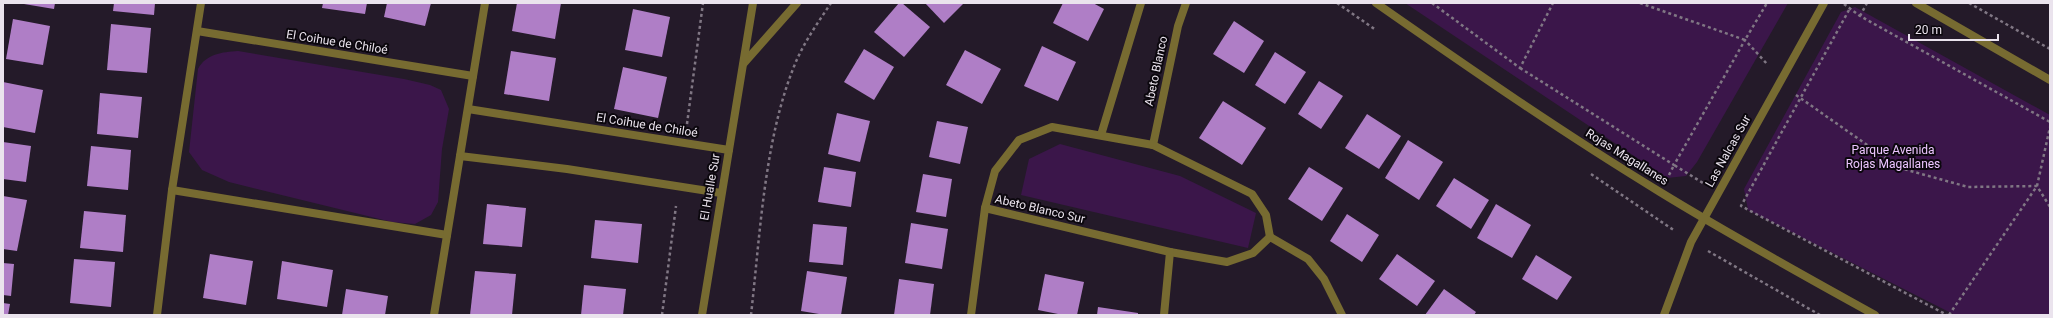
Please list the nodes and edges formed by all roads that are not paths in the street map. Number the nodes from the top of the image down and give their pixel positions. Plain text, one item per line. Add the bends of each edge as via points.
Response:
1 (201, 3) edge
2 (485, 3) edge
3 (753, 3) edge
4 (797, 3) edge
5 (1142, 3) edge
6 (1186, 3) edge
7 (1376, 3) edge
8 (1824, 3) edge
9 (1916, 3) edge
10 (197, 31) junction
11 (744, 64) junction
12 (473, 76) junction
13 (2050, 80) edge
14 (468, 109) junction
15 (1101, 134) junction
16 (1153, 145) junction
17 (729, 150) junction
18 (460, 156) junction
19 (172, 190) junction
20 (721, 193) junction
21 (985, 208) junction
22 (1704, 218) junction
23 (448, 235) junction
24 (1270, 237) junction
25 (1170, 252) junction
26 (157, 315) edge
27 (434, 315) edge
28 (702, 315) edge
29 (971, 315) edge
30 (1164, 315) edge
31 (1342, 315) edge
32 (1664, 315) edge
33 (1875, 315) edge

1 - 10 street
2 - 12 street
3 - 11 street, El Hualle Sur
4 - 11 street
5 - 15 street
6 - 16 street, Abeto Blanco via 1178,26
7 - 22 street, Rojas Magallanes via 1477,74
8 - 22 street, Las Nalcas Sur
9 - 13 street
10 - 12 street, El Coihue de Chiloé
10 - 19 street
11 - 17 street, El Hualle Sur
12 - 14 street
14 - 17 street, El Coihue de Chiloé
14 - 18 street
15 - 16 street, Abeto Blanco Sur
15 - 21 street, Abeto Blanco Sur via 1052,127 1019,140 995,170
16 - 24 street, Abeto Blanco Sur via 1252,194 1266,215
17 - 20 street, El Hualle Sur
18 - 20 street via 567,168
18 - 23 street
19 - 23 street
19 - 26 street
20 - 28 street, El Hualle Sur
21 - 25 street, Abeto Blanco Sur
21 - 29 street
22 - 32 street, Las Nalcas Sur via 1685,256
22 - 33 street, Rojas Magallanes
23 - 27 street
24 - 25 street, Abeto Blanco Sur via 1253,253 1227,262
24 - 31 street via 1308,259 1324,279
25 - 30 street

